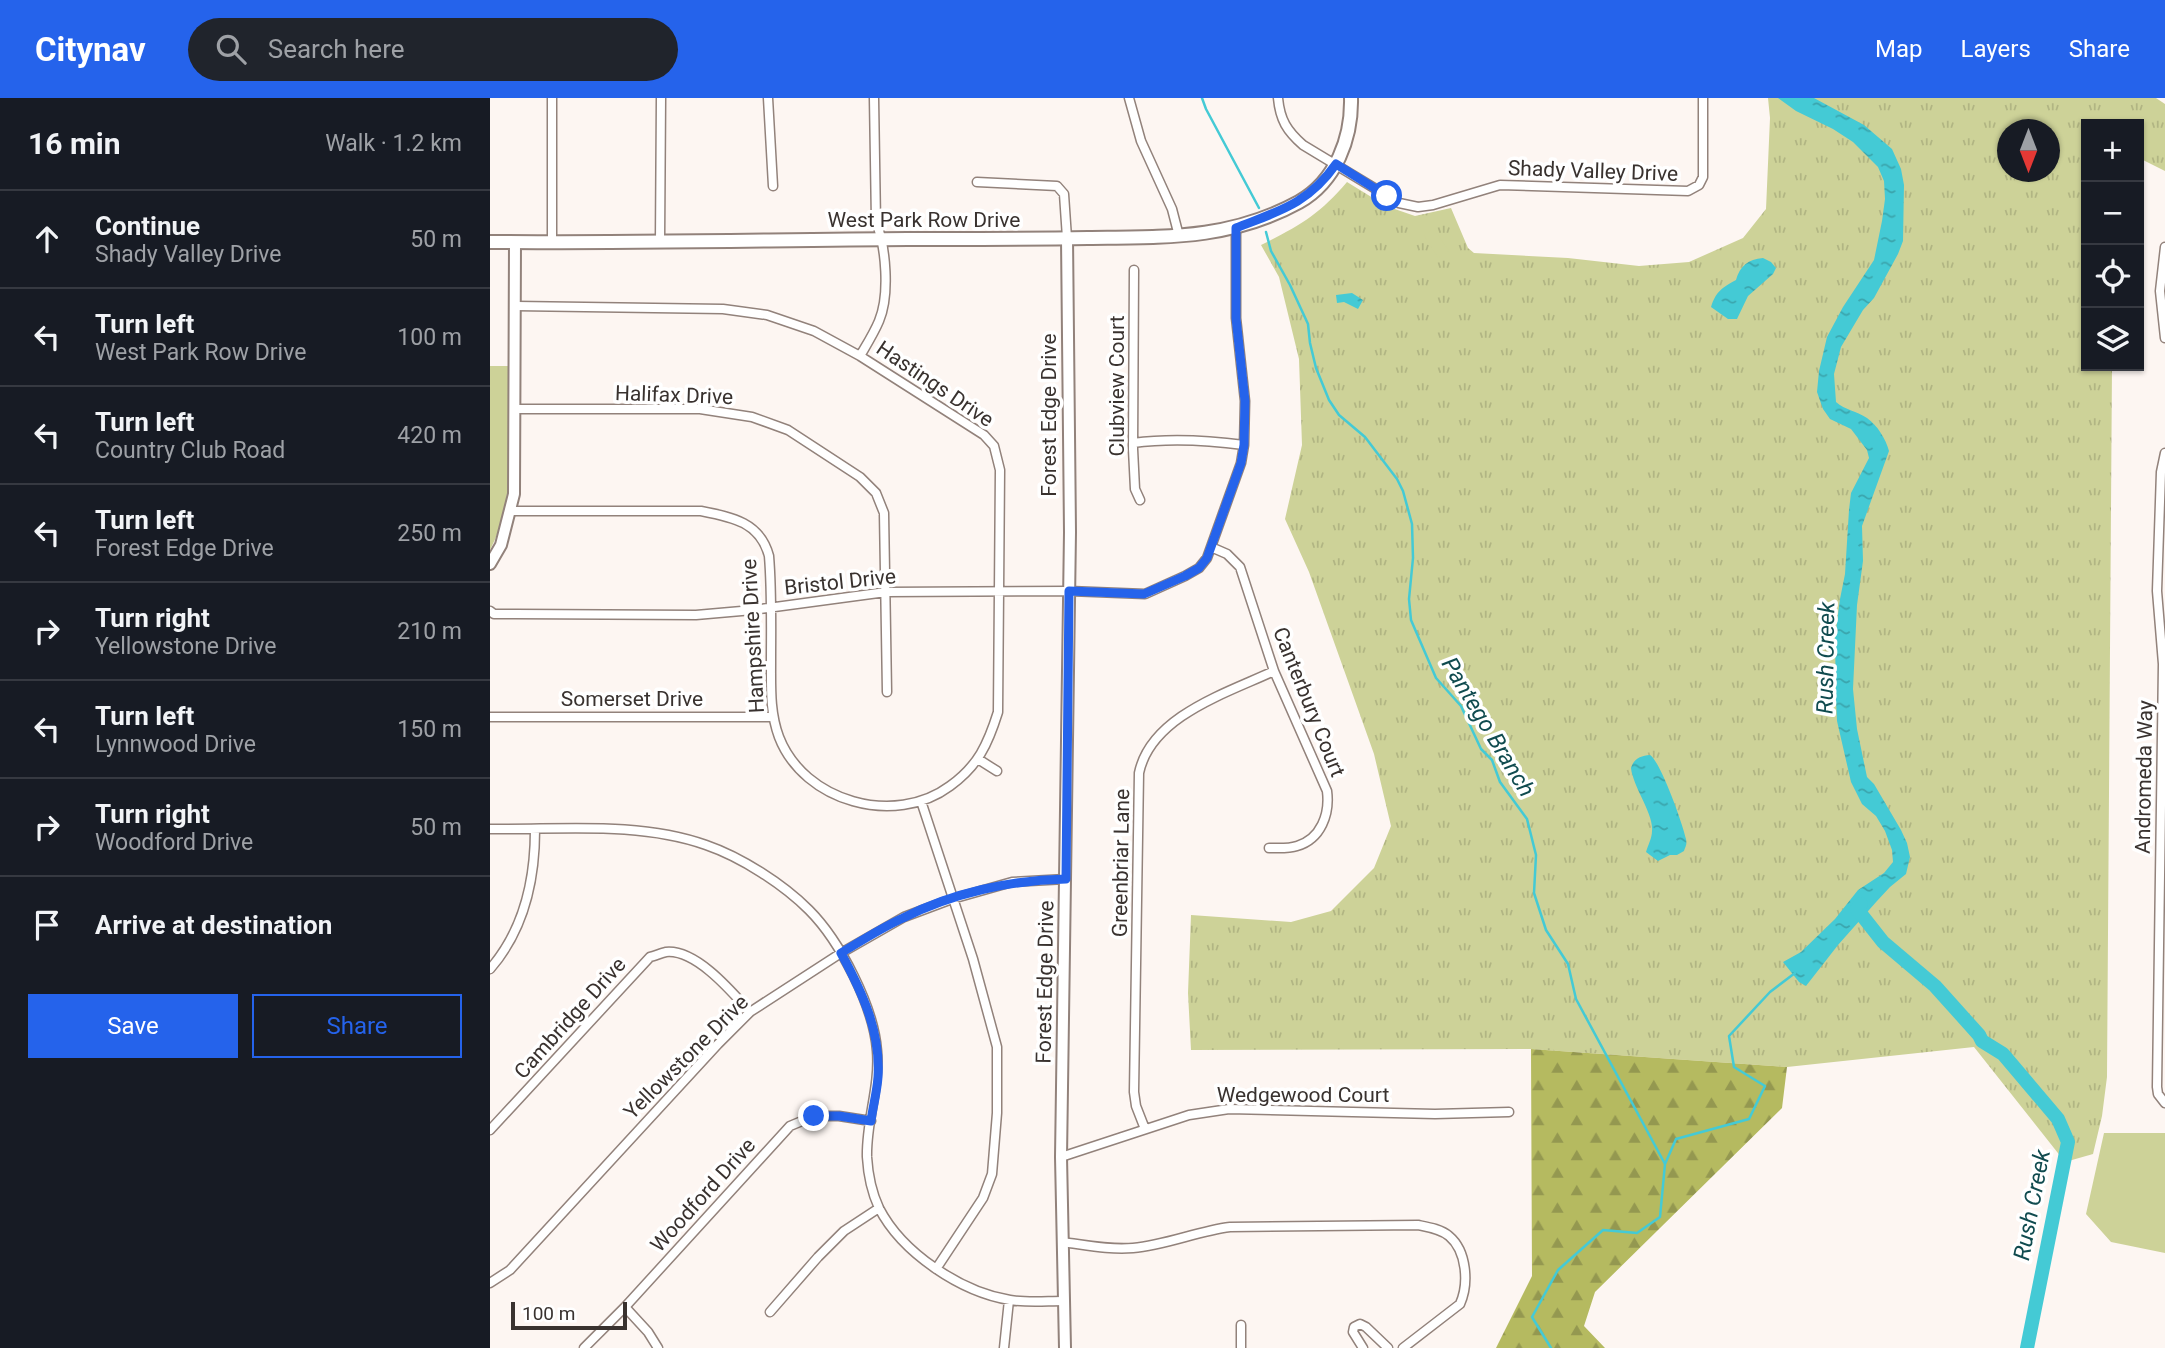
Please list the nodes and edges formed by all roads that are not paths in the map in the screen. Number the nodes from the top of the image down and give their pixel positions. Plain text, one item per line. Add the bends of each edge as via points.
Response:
1 (552, 98) edge
2 (661, 98) edge
3 (768, 98) edge
4 (874, 98) edge
5 (1129, 98) edge
6 (1278, 98) edge
7 (1351, 98) edge
8 (1703, 98) edge
9 (1336, 164) junction
10 (977, 182) dead end
11 (773, 186) dead end
12 (1236, 228) junction
13 (1179, 236) junction
14 (1067, 238) junction
15 (883, 240) junction
16 (660, 241) junction
17 (552, 242) junction
18 (490, 243) edge
19 (515, 243) junction
20 (2165, 247) edge
21 (1134, 270) dead end
22 (516, 306) junction
23 (2165, 338) edge
24 (860, 356) junction
25 (516, 409) junction
26 (1133, 443) junction
27 (1244, 445) junction
28 (2165, 453) edge
29 (1140, 500) dead end
30 (511, 511) junction
31 (1211, 547) junction
32 (2162, 549) edge
33 (490, 564) edge
34 (1000, 591) junction
35 (1069, 591) junction
36 (886, 592) junction
37 (771, 607) junction
38 (490, 611) edge
39 (2164, 664) edge
40 (1274, 671) junction
41 (887, 692) dead end
42 (490, 716) edge
43 (773, 717) junction
44 (978, 759) junction
45 (997, 771) dead end
46 (921, 801) junction
47 (490, 829) edge
48 (535, 830) junction
49 (1269, 848) dead end
50 (1066, 879) junction
51 (952, 899) junction
52 (841, 953) junction
53 (490, 969) edge
54 (750, 1013) junction
55 (2163, 1102) edge
56 (1509, 1112) dead end
57 (871, 1121) junction
58 (1145, 1129) junction
59 (490, 1130) edge
60 (1061, 1157) junction
61 (879, 1208) junction
62 (1062, 1242) junction
63 (936, 1269) junction
64 (490, 1283) edge
65 (1009, 1300) junction
66 (1063, 1301) junction
67 (625, 1307) junction
68 (770, 1312) dead end
69 (1241, 1325) dead end
70 (584, 1348) edge
71 (658, 1348) edge
72 (1004, 1348) edge
73 (1065, 1348) edge
74 (1241, 1348) edge
75 (1363, 1348) edge
76 (1388, 1348) edge
77 (1403, 1348) edge

1 - 17 street
2 - 16 street
3 - 11 street
4 - 15 street via 876,222
5 - 13 street
6 - 9 street, Shady Valley Drive via 1279,112 1290,133
7 - 9 main road, West Park Row Drive via 1349,131
8 - 9 street, Shady Valley Drive via 1703,177 1688,191 1500,185 1418,207 1399,203
9 - 12 main road, West Park Row Drive via 1302,200
10 - 14 street via 1057,186 1064,194
12 - 13 main road, West Park Row Drive
12 - 27 street, Bristol Drive
13 - 14 main road, West Park Row Drive
14 - 15 main road, West Park Row Drive
14 - 35 street, Forest Edge Drive
15 - 16 main road, West Park Row Drive
15 - 24 street via 884,307
16 - 17 main road, West Park Row Drive
17 - 19 main road, West Park Row Drive
18 - 19 main road, West Park Row Drive
19 - 22 street
20 - 23 street via 2160,291
21 - 26 street, Clubview Court
22 - 24 street, Hastings Drive via 723,309 767,315 814,331
22 - 25 street
24 - 34 street, Hastings Drive via 968,424 994,446 1000,470
25 - 30 street
25 - 36 street, Halifax Drive via 700,409 752,417 788,430 860,477 876,494 886,529
26 - 27 street via 1187,439
26 - 29 street, Clubview Court via 1135,489
27 - 31 street, Bristol Drive
28 - 32 street, Andromeda Way
30 - 33 street
30 - 37 street, Hampshire Drive via 701,511 730,517 755,530 766,544
31 - 35 street, Bristol Drive via 1199,568 1144,594
31 - 40 street, Canterbury Court via 1240,567
32 - 39 street, Andromeda Way via 2157,591
34 - 35 street, Bristol Drive
34 - 36 street, Bristol Drive
34 - 44 street, Hastings Drive via 998,712
35 - 50 street, Forest Edge Drive
36 - 37 street, Bristol Drive
36 - 41 street, Halifax Drive
37 - 38 street, Bristol Drive via 696,615
37 - 43 street, Hampshire Drive
39 - 55 street, Andromeda Way via 2157,996 2157,1087
40 - 49 street, Canterbury Court via 1328,797 1323,825 1309,841
40 - 58 street, Greenbriar Lane via 1180,717 1163,730 1142,758 1134,1092
42 - 43 street, Somerset Drive
43 - 46 street, Hampshire Drive via 790,756 811,779 838,796 882,807
44 - 45 street
44 - 46 street, Hastings Drive via 949,787
46 - 51 street
47 - 48 street
48 - 52 street via 632,830 709,846 768,876 810,911
48 - 53 street via 535,861 526,904 503,954
50 - 51 street, Yellowstone Drive via 1012,882
50 - 60 street, Forest Edge Drive
51 - 52 street, Yellowstone Drive via 904,917
51 - 63 street via 997,1047 998,1114 992,1174 983,1198
52 - 54 street, Yellowstone Drive
52 - 57 street via 870,1014 877,1049
54 - 59 street, Cambridge Drive via 720,979 690,958 667,952 650,957
54 - 64 street, Yellowstone Drive via 510,1270
56 - 58 street, Wedgewood Court via 1229,1109
57 - 61 street via 867,1156
57 - 67 street, Woodford Drive via 814,1116 790,1126
58 - 60 street, Wedgewood Court
60 - 62 street, Forest Edge Drive
61 - 63 street via 907,1244
61 - 68 street via 844,1231
62 - 66 street, Forest Edge Drive
62 - 77 street via 1135,1248 1230,1227 1418,1225 1438,1230 1452,1239 1462,1255 1462,1298
63 - 65 street via 969,1288
65 - 66 street
65 - 72 street
66 - 73 street, Forest Edge Drive
67 - 70 street, Woodford Drive
67 - 71 street
69 - 74 street
75 - 76 street via 1353,1332 1360,1324

